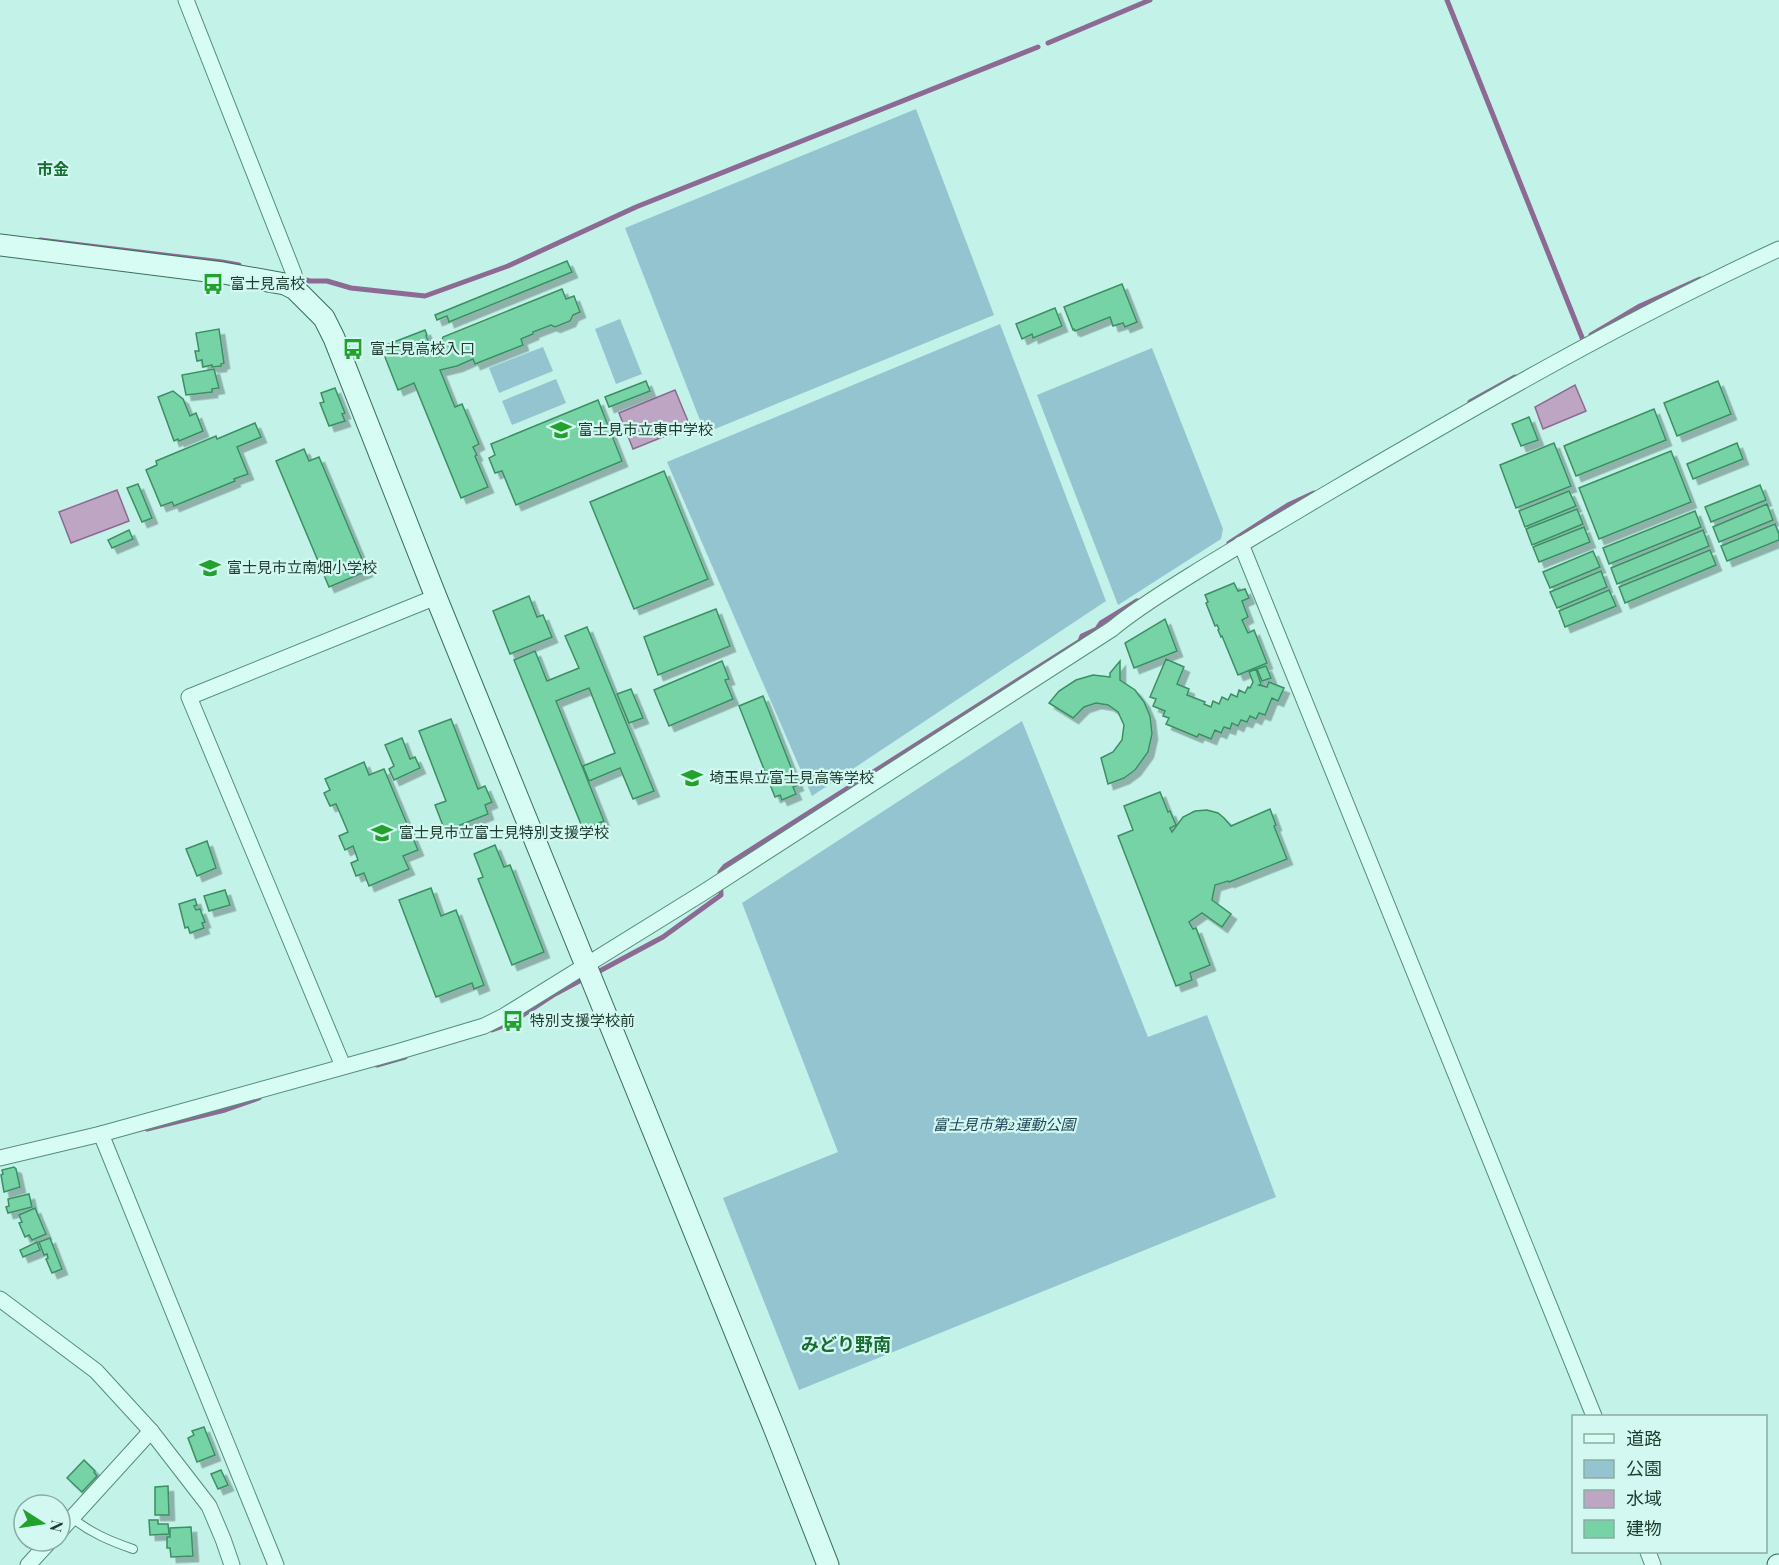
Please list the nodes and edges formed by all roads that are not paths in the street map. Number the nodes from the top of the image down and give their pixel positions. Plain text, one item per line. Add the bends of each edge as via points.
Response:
1 (186, 0) edge
2 (0, 246) edge
3 (1779, 249) edge
4 (295, 289) junction
5 (1241, 544) junction
6 (436, 597) junction
7 (585, 965) junction
8 (343, 1066) junction
9 (101, 1134) junction
10 (0, 1158) edge
11 (0, 1299) edge
12 (1594, 1415) edge
13 (151, 1431) junction
14 (72, 1518) joint
15 (133, 1549) dead end
16 (39, 1553) edge
17 (28, 1565) edge
18 (232, 1565) edge
19 (276, 1565) edge
20 (828, 1565) edge

1 - 4 street via 294,274
2 - 4 street via 250,277
3 - 5 street via 1584,345
4 - 6 street via 324,318 334,338
5 - 7 street
5 - 12 street
6 - 7 street
6 - 8 street via 189,697
7 - 8 street via 484,1026
7 - 20 street
8 - 9 street
9 - 10 street
9 - 19 street
11 - 13 street via 96,1371
13 - 14 street
13 - 18 street via 209,1506
14 - 15 lane via 85,1529
16 - 17 street

